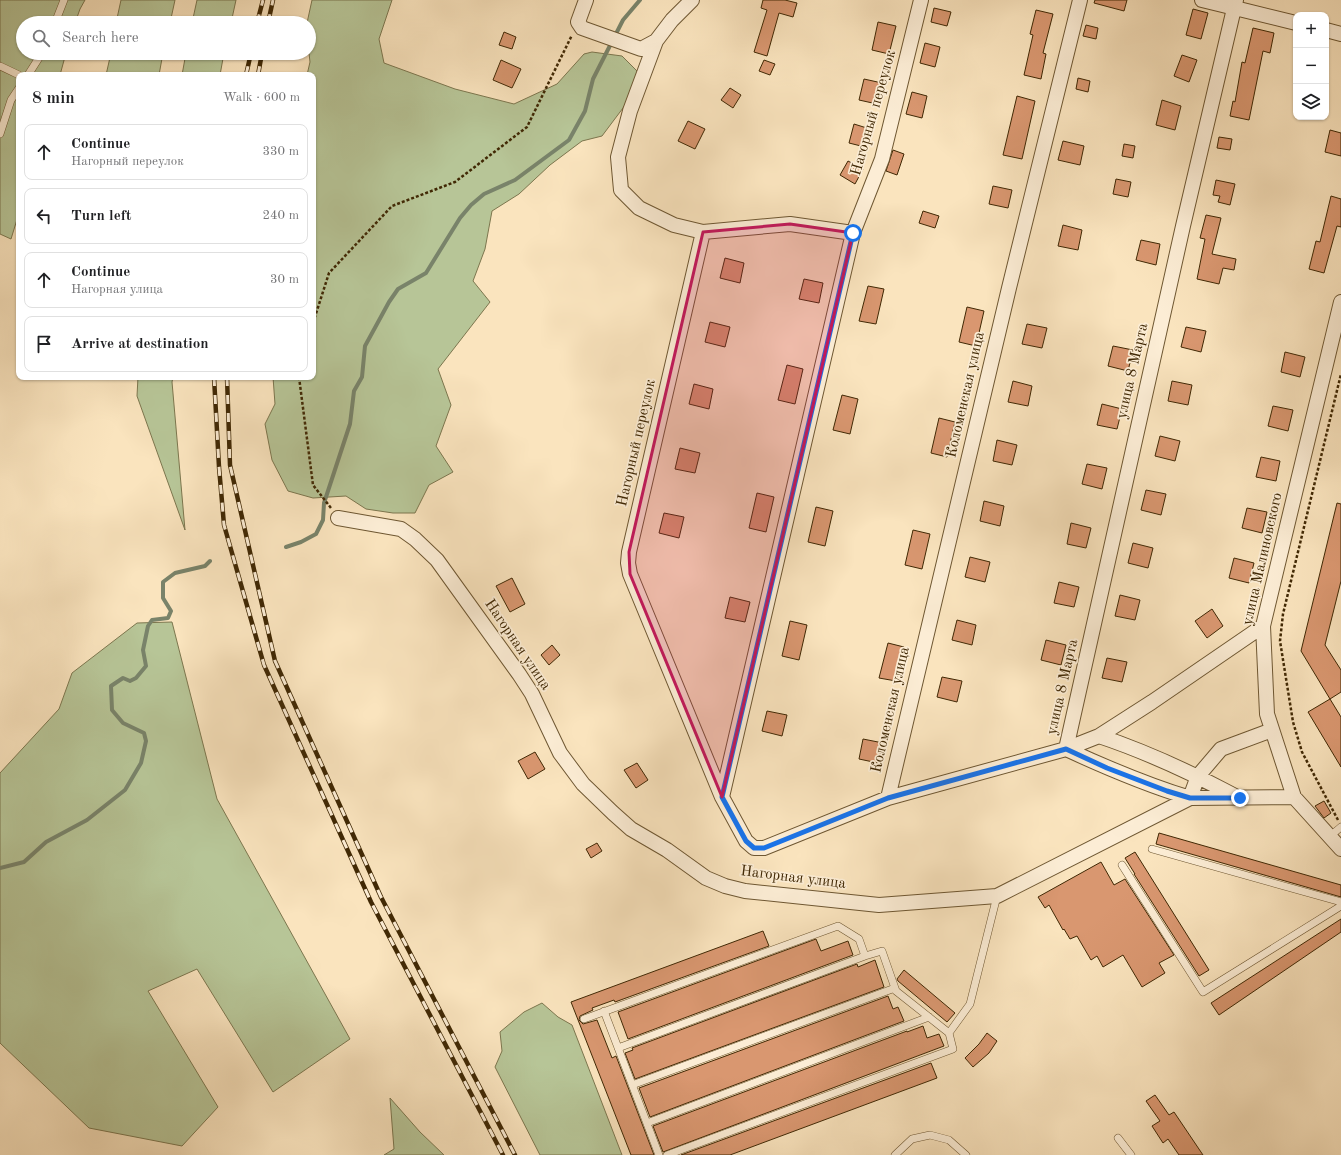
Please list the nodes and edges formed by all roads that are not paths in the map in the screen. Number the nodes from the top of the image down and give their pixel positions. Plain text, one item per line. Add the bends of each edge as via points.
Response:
1 (64, 0) edge
2 (586, 0) edge
3 (692, 0) edge
4 (921, 0) edge
5 (1080, 0) edge
6 (1202, 0) edge
7 (1235, 4) edge
8 (57, 16) edge
9 (1293, 22) edge
10 (1329, 31) edge
11 (1341, 34) edge
12 (656, 41) junction
13 (38, 60) edge
14 (0, 66) edge
15 (30, 72) edge
16 (16, 74) edge
17 (16, 92) edge
18 (0, 134) edge
19 (703, 232) junction
20 (853, 233) junction
21 (1341, 302) edge
22 (338, 518) road end
23 (1262, 626) junction
24 (1272, 730) junction
25 (1098, 736) junction
26 (1066, 749) junction
27 (1198, 776) junction
28 (722, 797) junction
29 (888, 798) junction
30 (1190, 798) junction
31 (1240, 798) junction
32 (1294, 798) junction
33 (1341, 826) edge
34 (1330, 837) junction
35 (1152, 849) dead end
36 (1341, 849) edge
37 (1122, 865) dead end
38 (997, 896) junction
39 (1341, 902) edge
40 (1341, 906) edge
41 (865, 956) junction
42 (895, 988) junction
43 (604, 1012) junction
44 (929, 1017) junction
45 (584, 1019) dead end
46 (949, 1033) junction
47 (618, 1048) junction
48 (632, 1085) junction
49 (647, 1123) junction
50 (1118, 1138) dead end
51 (659, 1155) edge
52 (667, 1155) edge
53 (895, 1155) edge
54 (966, 1155) edge
55 (1131, 1155) edge

1 - 8 lane
2 - 12 street via 578,22 582,28 641,49
3 - 12 street
4 - 20 street, Нагорный переулок via 882,159
5 - 29 street, Коломенская улица
6 - 7 street
7 - 9 street
7 - 26 street, улица 8 Марта
10 - 11 street
12 - 19 street via 630,111 618,157 621,190 639,208 674,225
13 - 15 lane
14 - 16 lane
17 - 18 lane
19 - 20 street via 790,224
19 - 28 street, Нагорный переулок via 628,563 630,574
20 - 28 street, Нагорный переулок
21 - 23 street, улица Малиновского
22 - 38 street, Нагорная улица via 402,529 437,560 519,674 532,694 560,753 583,784 631,829 667,850 706,878 745,891 879,905
23 - 24 street, улица Малиновского via 1267,714
23 - 25 street
24 - 27 street via 1221,749
24 - 32 street, улица Малиновского
25 - 26 street
25 - 27 street via 1132,747
26 - 29 street
26 - 30 street via 1114,771
27 - 30 street
27 - 31 street
28 - 29 street, Нагорный переулок via 746,841 754,848 764,848
30 - 31 street, Нагорная улица
30 - 38 street, Нагорная улица
31 - 32 street, Нагорная улица
32 - 34 street, улица Малиновского
33 - 34 lane
34 - 36 street, улица Малиновского
35 - 39 lane
37 - 40 lane via 1203,992
38 - 46 lane via 970,1004
41 - 42 lane via 882,951
41 - 43 lane via 859,939 838,926
41 - 47 lane
42 - 44 lane via 896,992
42 - 48 lane
43 - 45 lane
43 - 47 lane
44 - 46 lane
44 - 49 lane
46 - 52 lane via 953,1049
47 - 48 lane
48 - 49 lane
49 - 51 lane
50 - 55 lane
53 - 54 lane via 912,1139 930,1135 949,1140

